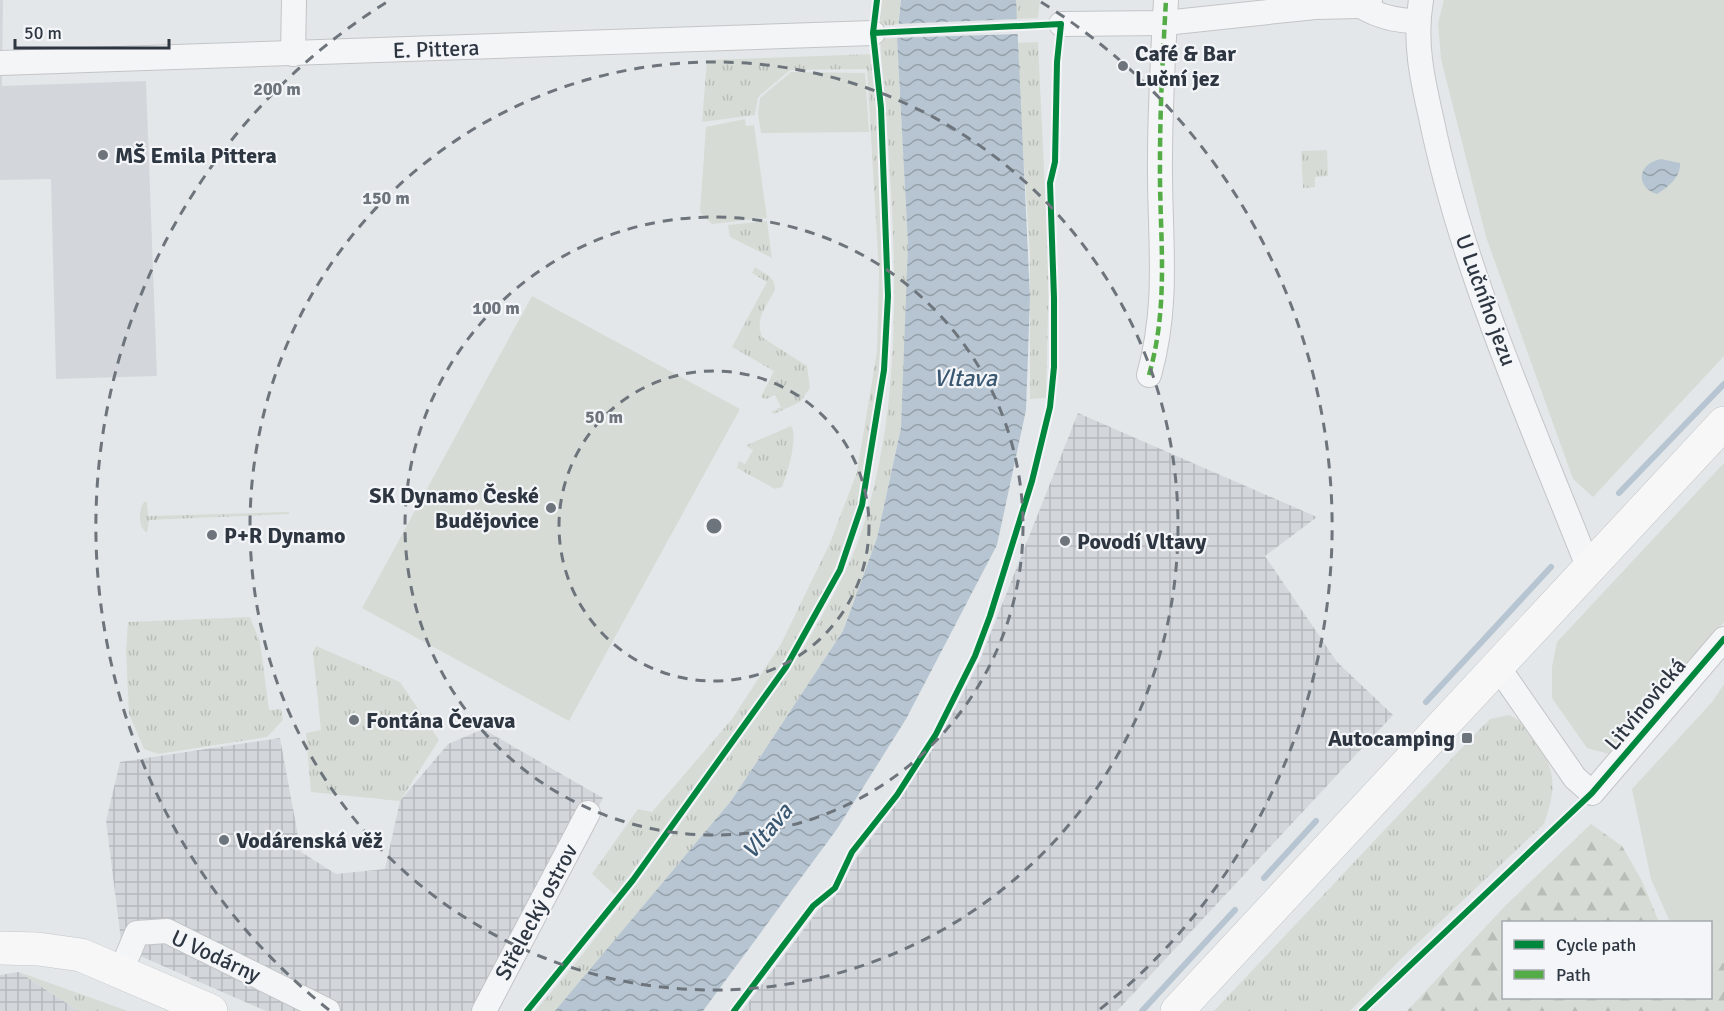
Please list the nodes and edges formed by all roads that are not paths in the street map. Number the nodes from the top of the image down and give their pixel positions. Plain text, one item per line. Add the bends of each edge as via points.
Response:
1 (294, 0) edge
2 (1366, 3) edge
3 (1419, 10) edge
4 (1165, 11) edge
5 (1061, 24) dead end
6 (873, 33) dead end
7 (293, 54) junction
8 (0, 63) edge
9 (1149, 375) dead end
10 (1724, 423) edge
11 (1589, 569) junction
12 (1724, 639) edge
13 (1498, 667) junction
14 (588, 813) dead end
15 (0, 948) edge
16 (121, 971) junction
17 (212, 1011) edge
18 (328, 1011) edge
19 (484, 1011) edge
20 (1177, 1011) edge

1 - 7 street
2 - 3 street, U Lučního jezu via 1375,14 1402,21
2 - 4 street, U Lučního jezu
3 - 11 street, U Lučního jezu via 1420,71 1441,169 1493,324
4 - 5 street, U Lučního jezu
4 - 9 street via 1160,161 1163,302
6 - 7 street, E. Pittera
7 - 8 street, E. Pittera
10 - 11 main road
11 - 13 main road
12 - 13 street, Litvínovická via 1592,793 1575,778
13 - 20 main road
14 - 19 street, Střelecký ostrov
15 - 16 main road via 81,955
16 - 17 main road
16 - 18 street, U Vodárny via 137,933 167,931

